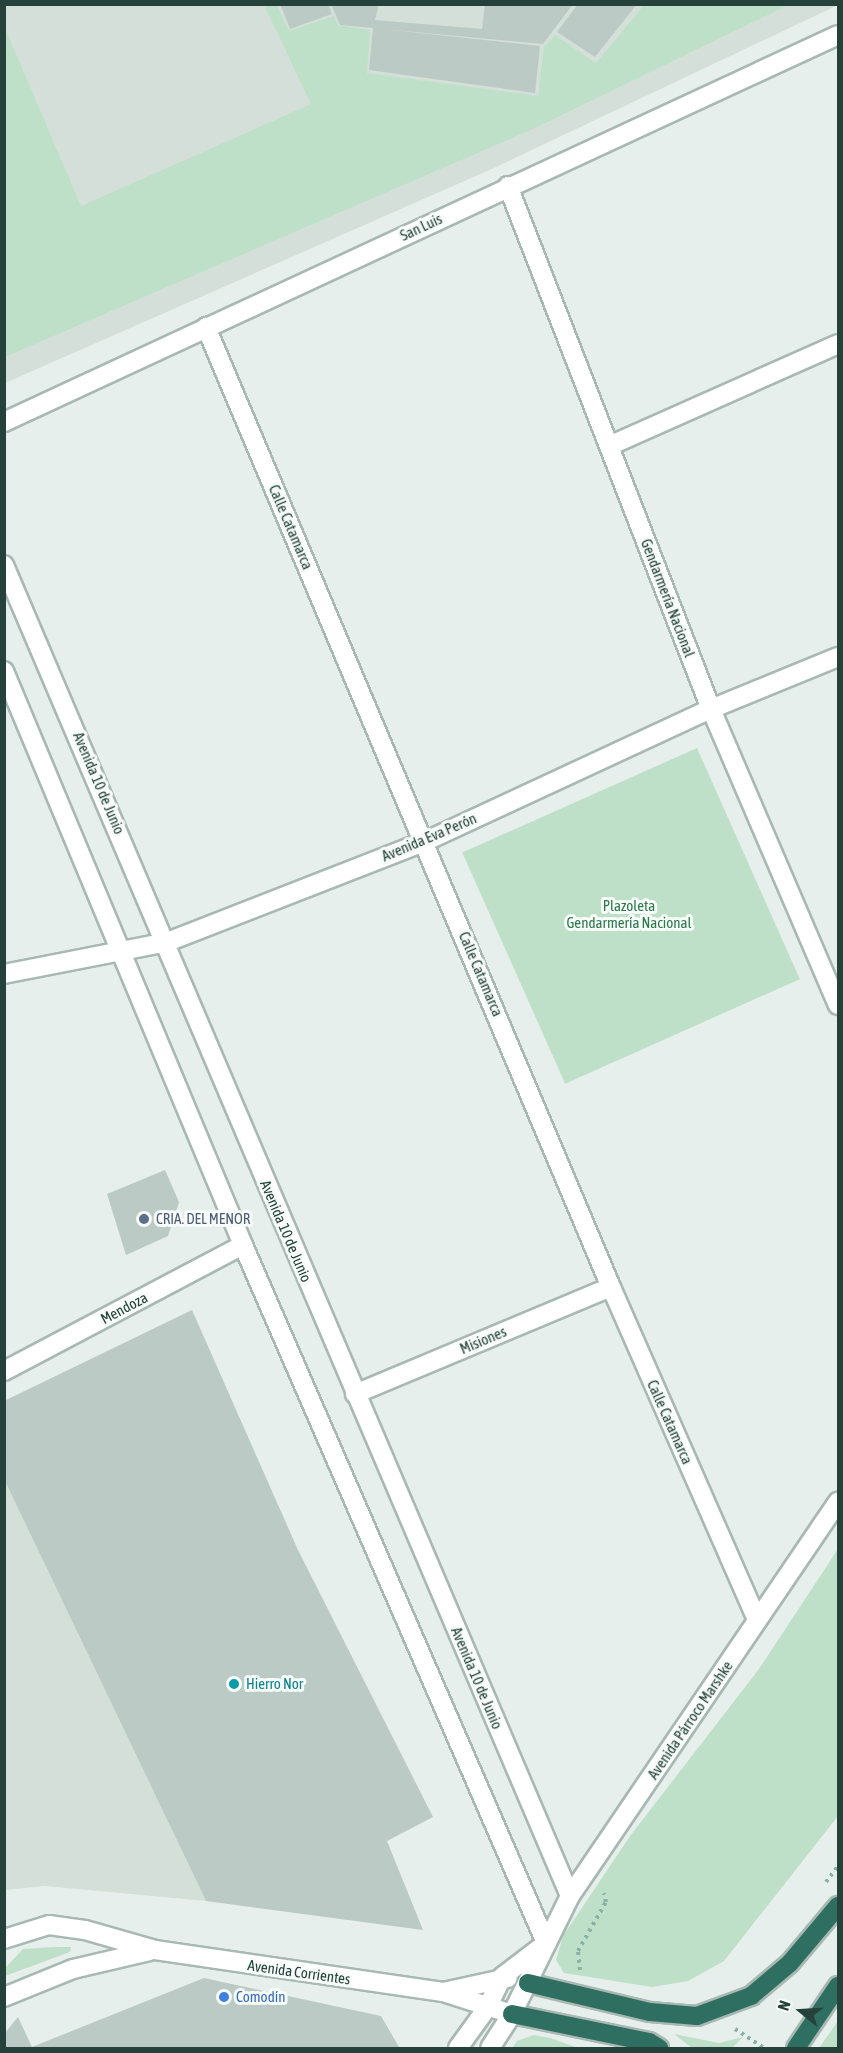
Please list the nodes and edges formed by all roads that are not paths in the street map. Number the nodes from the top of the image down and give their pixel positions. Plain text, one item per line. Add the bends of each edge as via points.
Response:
1 (838, 35) edge
2 (508, 186) junction
3 (206, 327) junction
4 (838, 344) edge
5 (4, 422) edge
6 (609, 446) junction
7 (4, 566) edge
8 (838, 657) edge
9 (4, 671) edge
10 (711, 709) junction
11 (426, 840) junction
12 (167, 942) junction
13 (123, 954) junction
14 (4, 974) edge
15 (838, 1005) edge
16 (243, 1245) junction
17 (611, 1287) junction
18 (4, 1371) edge
19 (355, 1394) junction
20 (838, 1501) edge
21 (757, 1620) junction
22 (570, 1896) junction
23 (838, 1906) edge
24 (4, 1939) edge
25 (546, 1943) junction
26 (155, 1950) junction
27 (502, 1977) junction
28 (528, 1983) junction
29 (838, 1986) edge
30 (443, 1992) junction
31 (4, 1997) edge
32 (487, 2008) junction
33 (512, 2014) junction
34 (458, 2049) edge
35 (490, 2049) edge
36 (659, 2049) edge
37 (796, 2049) edge

1 - 2 street, San Luis
2 - 3 street, San Luis
2 - 6 street, Gendarmería Nacional
3 - 5 street, San Luis
3 - 11 street, Calle Catamarca
4 - 6 street
6 - 10 street, Gendarmería Nacional
7 - 12 street, Avenida 10 de Junio
8 - 10 street, Avenida Eva Perón
9 - 13 street
10 - 11 street, Avenida Eva Perón
10 - 15 street, Gendarmería Nacional
11 - 12 street, Avenida Eva Perón
11 - 17 street, Calle Catamarca
12 - 13 street, Avenida Eva Perón
12 - 19 street, Avenida 10 de Junio
13 - 14 street, Avenida Eva Perón
13 - 16 street
16 - 18 street, Mendoza
16 - 25 street
17 - 19 street, Misiones
17 - 21 street, Calle Catamarca
19 - 22 street, Avenida 10 de Junio
20 - 21 street, Avenida Párroco Marshke
21 - 22 street, Avenida Párroco Marshke
22 - 25 street, Avenida Párroco Marshke
23 - 28 highway via 790,1963 751,1996 698,2016 650,2012
24 - 26 street, Avenida Corrientes via 49,1925 85,1930
25 - 27 street, Avenida Párroco Marshke
25 - 28 street, Avenida Párroco Marshke
26 - 30 street, Avenida Corrientes
26 - 31 street, Avenida Corrientes via 73,1969
27 - 28 street, Avenida Corrientes
27 - 30 street, Avenida Corrientes
27 - 32 street, Avenida Párroco Marshke
28 - 33 street, Avenida Párroco Marshke
29 - 37 highway
30 - 32 street, Avenida Corrientes
32 - 33 street, Avenida Corrientes
32 - 34 street, Avenida Párroco Marshke
33 - 35 street, Avenida Párroco Marshke
33 - 36 highway via 649,2042

